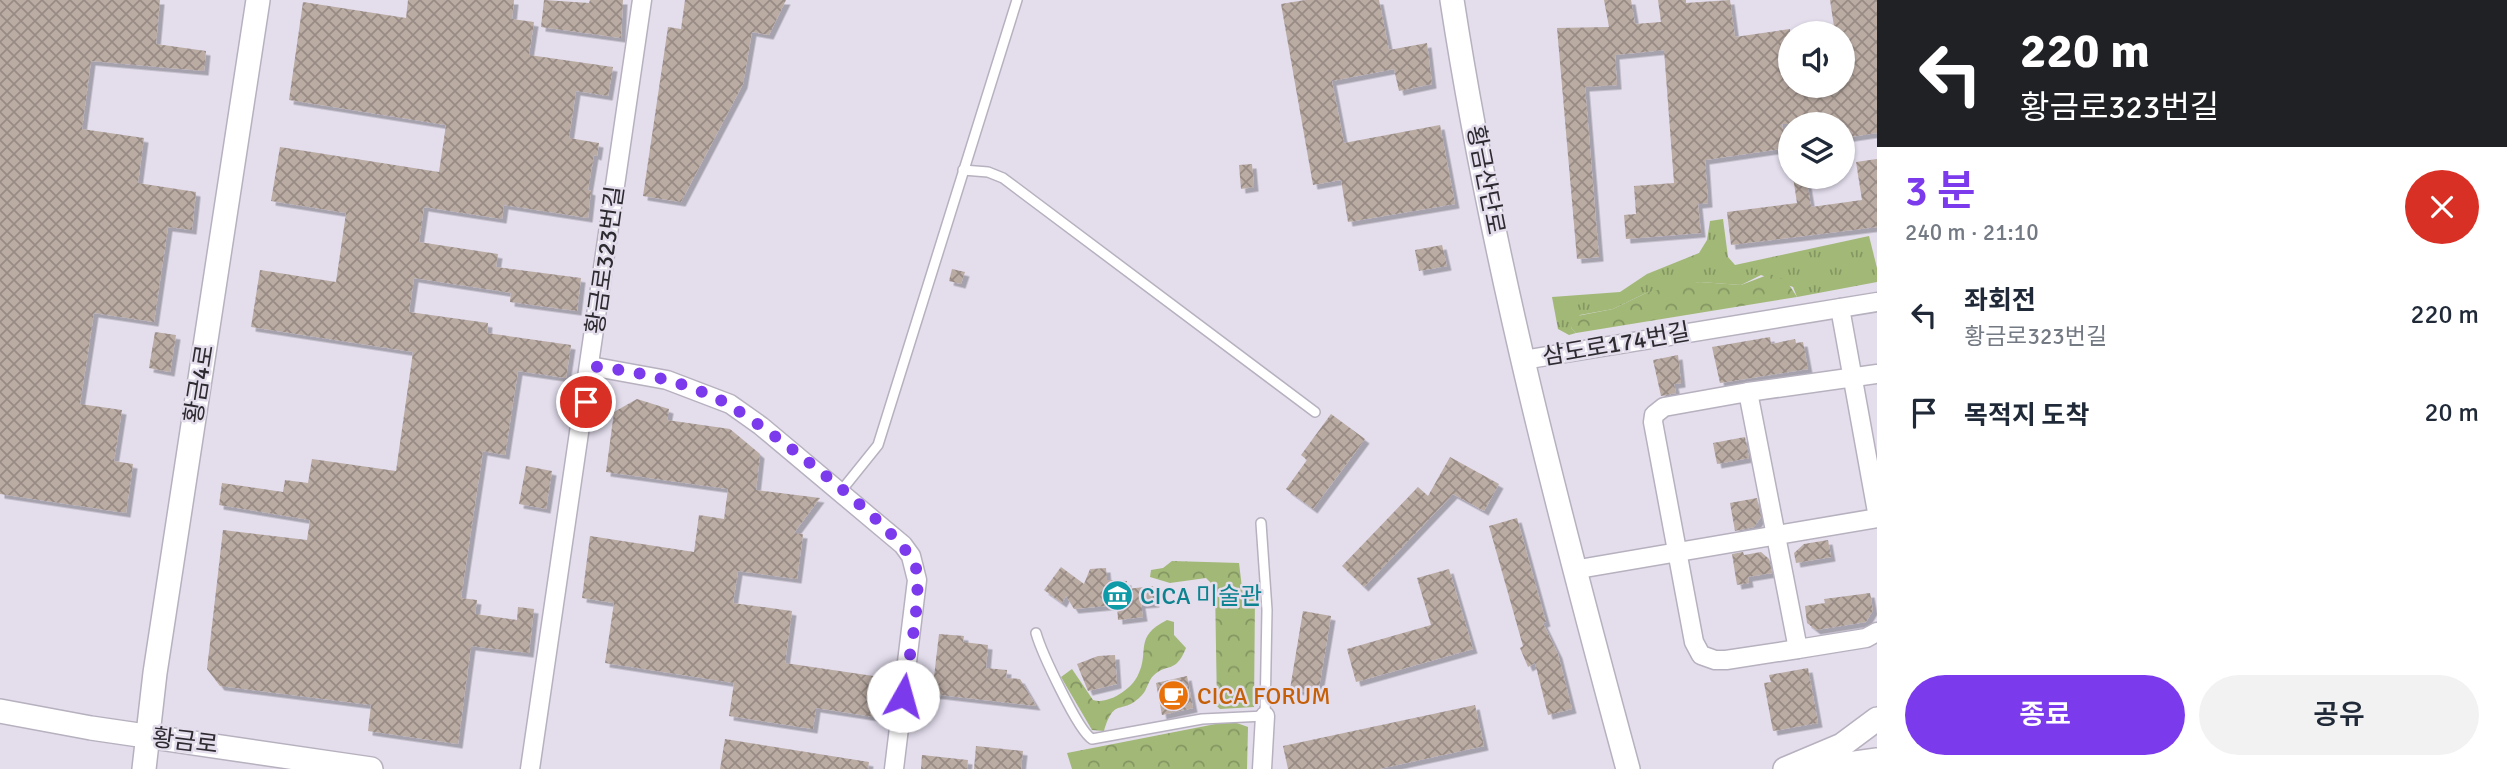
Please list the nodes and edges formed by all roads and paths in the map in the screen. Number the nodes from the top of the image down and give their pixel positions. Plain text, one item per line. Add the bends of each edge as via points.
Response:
1 (258, 0) edge
2 (642, 0) edge
3 (1017, 0) edge
4 (1452, 0) edge
5 (963, 170) junction
6 (1877, 302) edge
7 (1840, 307) junction
8 (1523, 360) junction
9 (590, 366) junction
10 (1877, 373) edge
11 (1851, 377) junction
12 (1748, 393) junction
13 (1315, 412) dead end
14 (841, 491) junction
15 (1877, 512) edge
16 (1877, 518) edge
17 (1261, 523) dead end
18 (1775, 536) junction
19 (1678, 551) junction
20 (1573, 570) junction
21 (1877, 632) edge
22 (1036, 633) dead end
23 (1798, 649) junction
24 (0, 711) edge
25 (1265, 716) junction
26 (1877, 719) edge
27 (148, 737) junction
28 (1877, 760) edge
29 (144, 769) edge
30 (371, 769) edge
31 (530, 769) edge
32 (894, 769) edge
33 (1262, 769) edge
34 (1628, 769) edge
35 (1784, 769) edge
36 (1812, 769) edge

1 - 27 street, 황금4로
2 - 9 street, 황금로323번길
3 - 5 lane
4 - 8 street, 황금산단로
5 - 13 lane via 1003,178
5 - 14 lane via 878,444
6 - 7 street, 삼도로174번길
7 - 8 street, 삼도로174번길
7 - 11 street
8 - 20 street, 삼도로174번길
9 - 14 street via 667,380 730,404
9 - 31 street, 황금로323번길
10 - 11 street
11 - 12 street
11 - 15 street
12 - 18 street
12 - 19 street via 1664,407 1654,415
14 - 32 street via 903,545 916,569
16 - 18 street
17 - 25 lane via 1267,610
18 - 19 street
18 - 23 street
19 - 20 street
19 - 23 street via 1694,642 1701,656 1726,660
20 - 34 street, 삼도로174번길
21 - 23 street via 1866,638
22 - 25 lane via 1041,650 1092,739 1214,718
24 - 27 street, 황금로
25 - 33 street
26 - 35 street via 1842,745
27 - 29 street, 황금4로
27 - 30 street, 황금로
28 - 36 street

